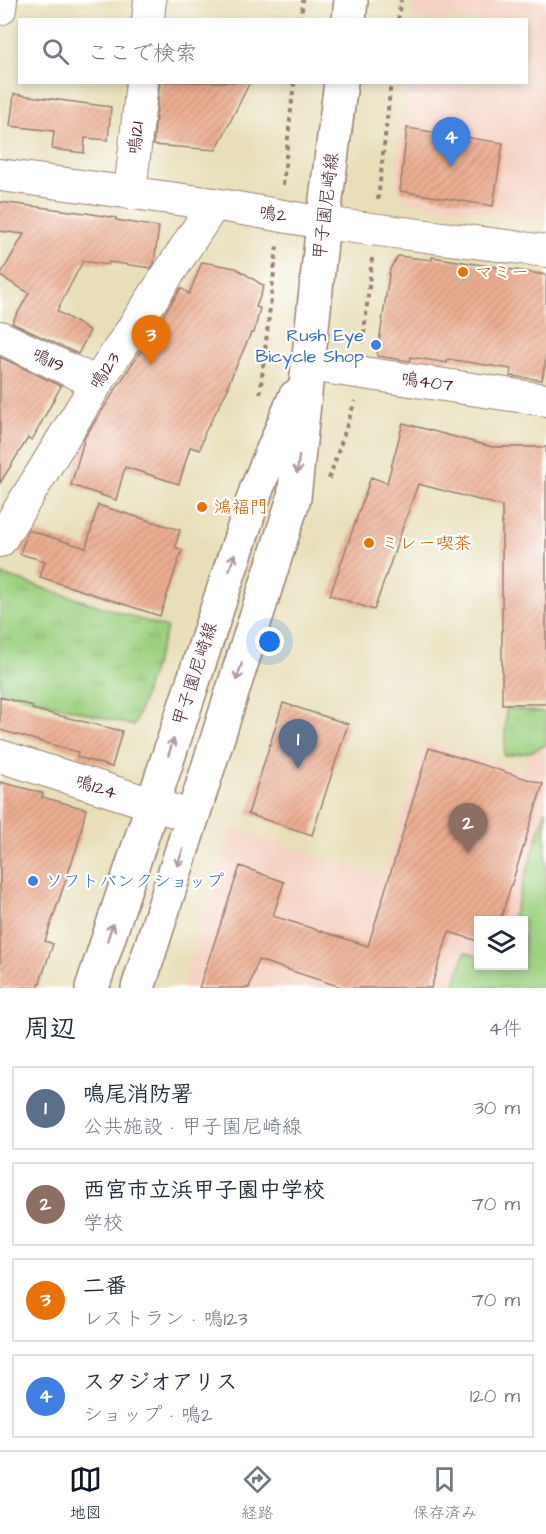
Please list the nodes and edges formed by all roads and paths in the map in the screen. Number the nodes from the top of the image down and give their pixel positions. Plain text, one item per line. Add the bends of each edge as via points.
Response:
1 (1, 0) edge
2 (150, 0) edge
3 (303, 0) edge
4 (351, 0) edge
5 (400, 0) edge
6 (0, 9) edge
7 (148, 18) edge
8 (301, 18) edge
9 (349, 18) edge
10 (398, 18) edge
11 (142, 84) edge
12 (294, 84) edge
13 (341, 84) edge
14 (0, 175) edge
15 (130, 193) junction
16 (214, 204) junction
17 (280, 215) junction
18 (323, 223) junction
19 (546, 251) edge
20 (0, 337) edge
21 (309, 365) junction
22 (97, 383) junction
23 (546, 400) edge
24 (258, 402) dead end
25 (0, 541) edge
26 (0, 756) edge
27 (151, 805) junction
28 (193, 817) junction
29 (92, 988) edge
30 (138, 988) edge

1 - 6 street
2 - 7 street
3 - 8 path
4 - 9 main road
5 - 10 path
11 - 15 street, 鳴121
12 - 17 path
13 - 18 main road, 甲子園尼崎線
14 - 15 street, 鳴2
15 - 16 street, 鳴2
16 - 17 street, 鳴2
16 - 22 street, 鳴123
17 - 18 street, 鳴2
17 - 24 path
18 - 19 street, 鳴2
18 - 21 main road, 甲子園尼崎線
20 - 22 street, 鳴119
21 - 23 street, 鳴407
27 -> 21 main road, 甲子園尼崎線 via 256,488
21 -> 28 main road, 甲子園尼崎線 via 294,498
22 - 25 street, 鳴123
26 - 27 street, 鳴124
27 - 28 street, 鳴124
29 -> 27 main road, 甲子園尼崎線
28 -> 30 main road, 甲子園尼崎線

